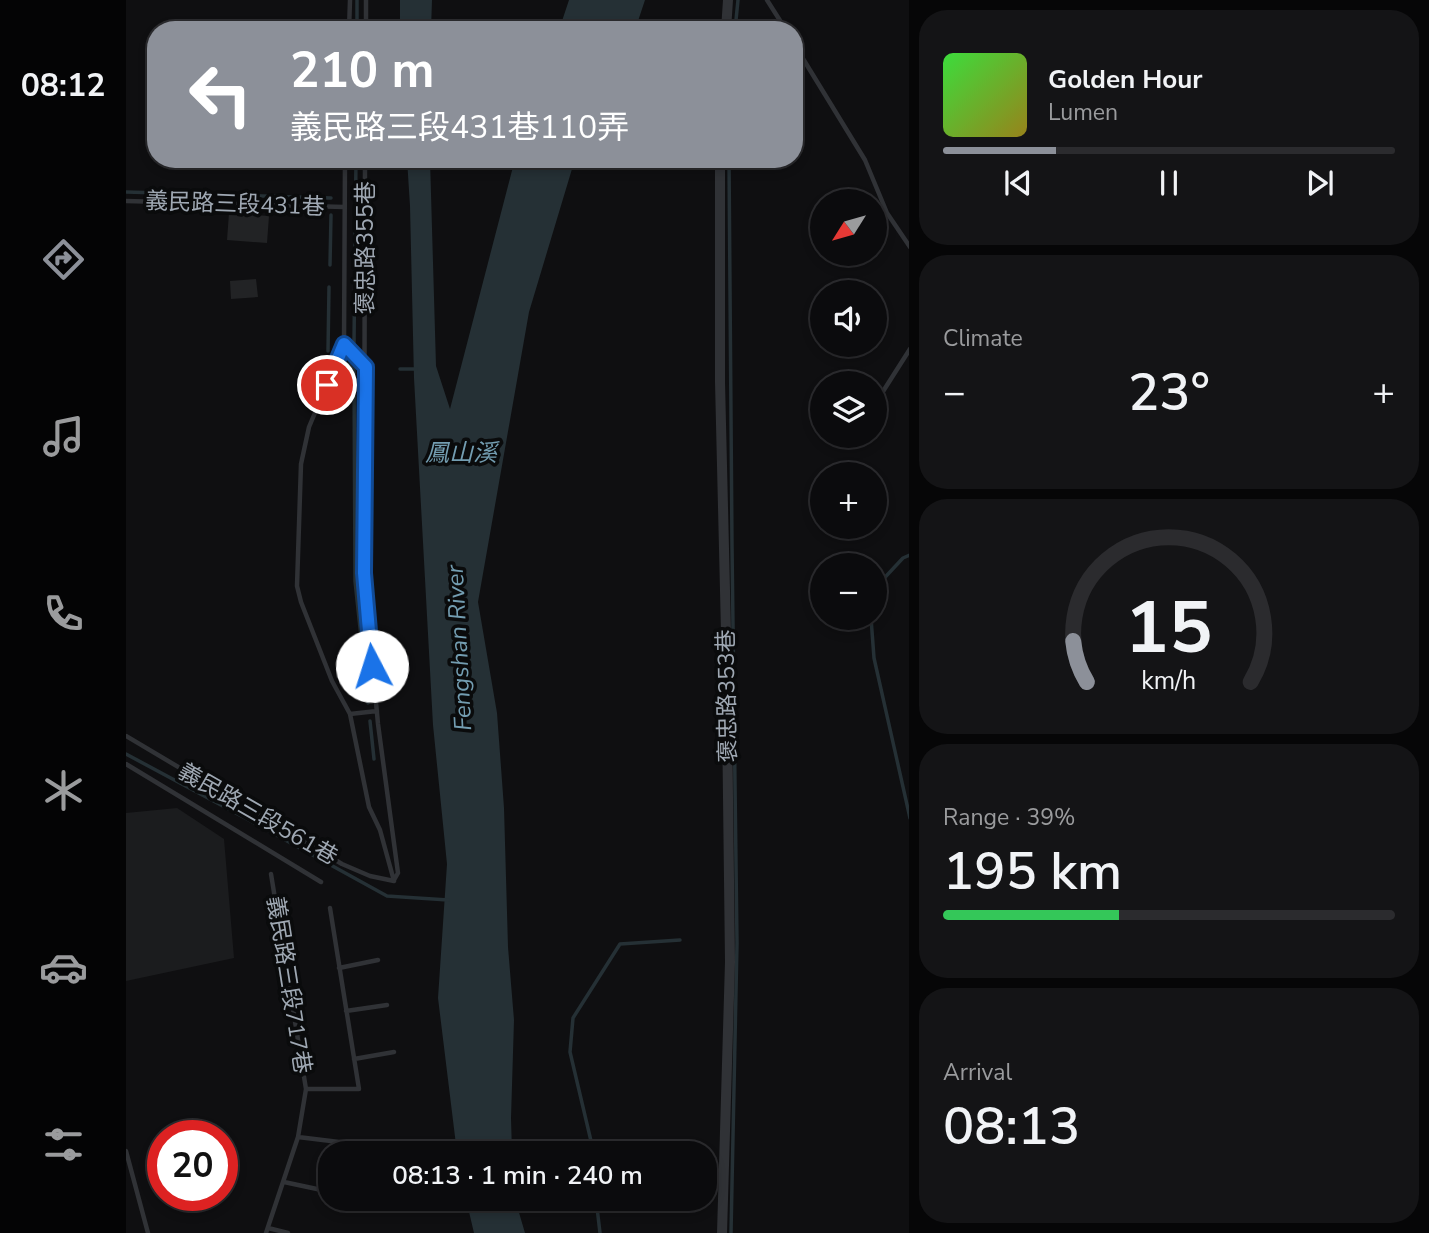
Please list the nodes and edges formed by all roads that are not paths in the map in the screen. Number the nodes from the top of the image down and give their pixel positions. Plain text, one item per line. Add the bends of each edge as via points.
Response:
1 (350, 0) edge
2 (366, 0) edge
3 (728, 0) edge
4 (767, 0) edge
5 (349, 21) edge
6 (366, 21) edge
7 (727, 21) edge
8 (780, 21) edge
9 (803, 59) edge
10 (345, 168) edge
11 (365, 168) edge
12 (720, 168) edge
13 (126, 201) edge
14 (344, 207) junction
15 (909, 247) edge
16 (344, 344) junction
17 (909, 349) edge
18 (366, 367) junction
19 (887, 385) edge
20 (377, 711) junction
21 (350, 714) junction
22 (126, 736) edge
23 (126, 764) edge
24 (271, 874) dead end
25 (394, 881) junction
26 (321, 882) dead end
27 (330, 908) dead end
28 (378, 960) dead end
29 (339, 968) junction
30 (387, 1005) dead end
31 (346, 1011) junction
32 (394, 1052) dead end
33 (354, 1059) junction
34 (306, 1089) junction
35 (298, 1137) junction
36 (331, 1141) edge
37 (126, 1151) edge
38 (284, 1182) junction
39 (318, 1189) edge
40 (267, 1230) edge
41 (148, 1233) edge
42 (288, 1233) edge
43 (722, 1233) edge

1 - 5 lane
2 - 6 lane
3 - 7 street
4 - 8 lane
9 - 15 lane via 865,160 887,213
10 - 14 lane, 褒忠路355巷
11 - 18 lane, 褒忠路355巷
12 - 43 street, 褒忠路353巷 via 730,962
13 - 14 lane, 義民路三段431巷
14 - 16 lane, 褒忠路355巷
16 - 18 lane
16 - 21 lane via 309,427 301,464 297,586 332,681
17 - 19 lane
18 - 20 lane, 褒忠路355巷 via 364,573
20 - 21 lane
20 - 25 lane, 褒忠路355巷 via 398,873
21 - 25 lane via 369,807
22 - 25 lane, 義民路三段561巷 via 342,864
23 - 26 lane, 義民路三段561巷
24 - 34 lane, 義民路三段717巷
27 - 29 lane
28 - 29 lane
29 - 31 lane
30 - 31 lane
31 - 33 lane
32 - 33 lane
33 - 34 lane via 359,1089
34 - 35 lane, 義民路三段717巷
35 - 36 lane
35 - 38 lane, 義民路三段717巷
37 - 41 lane
38 - 39 lane
38 - 40 lane, 義民路三段717巷
40 - 42 lane, 義民路三段717巷

